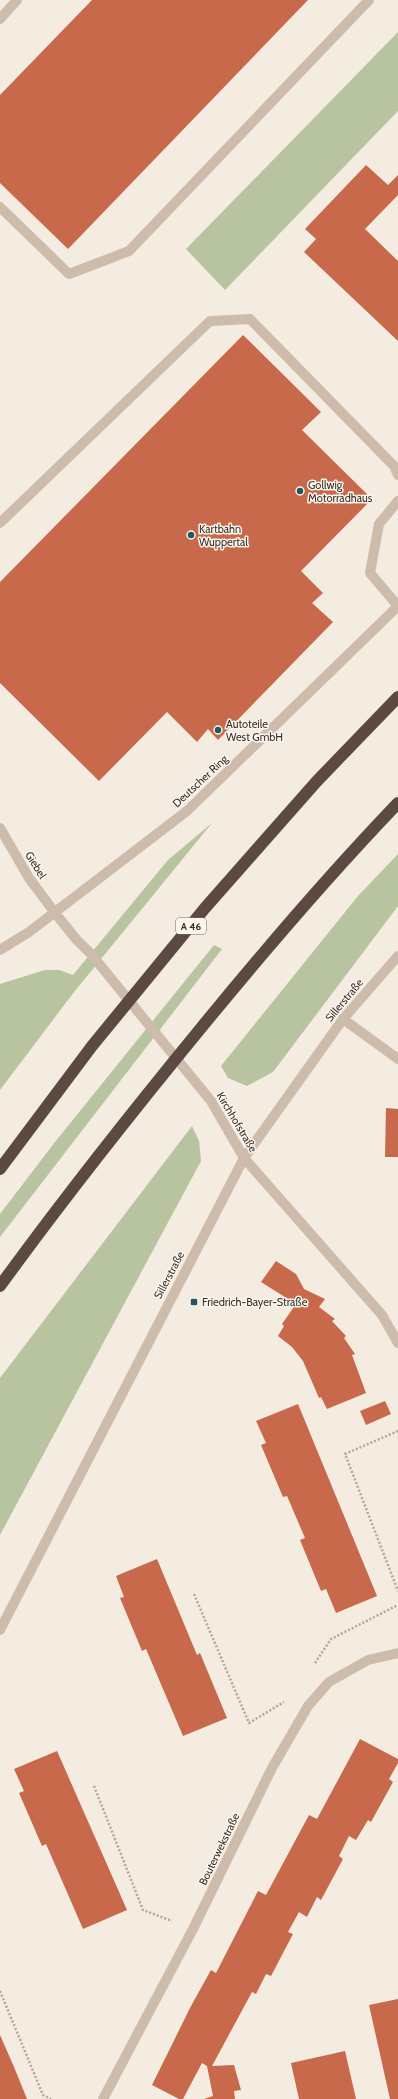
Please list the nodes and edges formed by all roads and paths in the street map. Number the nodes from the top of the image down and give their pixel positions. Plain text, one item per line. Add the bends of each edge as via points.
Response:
1 (17, 0) edge
2 (369, 0) edge
3 (0, 19) edge
4 (0, 207) edge
5 (398, 476) edge
6 (398, 501) edge
7 (0, 523) edge
8 (398, 606) edge
9 (398, 697) edge
10 (398, 803) edge
11 (0, 828) edge
12 (54, 913) junction
13 (0, 950) edge
14 (398, 956) edge
15 (343, 1018) junction
16 (398, 1059) edge
17 (244, 1158) junction
18 (0, 1169) edge
19 (0, 1286) edge
20 (398, 1343) edge
21 (398, 1431) edge
22 (398, 1591) edge
23 (194, 1594) dead end
24 (398, 1605) edge
25 (0, 1630) edge
26 (398, 1652) edge
27 (314, 1665) dead end
28 (308, 1706) junction
29 (94, 1786) dead end
30 (193, 1929) junction
31 (0, 1991) edge
32 (51, 2099) edge
33 (104, 2099) edge

1 - 3 street
2 - 4 street via 129,251 69,274
5 - 7 street via 394,466 250,319 210,321
6 - 8 street via 380,524 370,573
8 - 12 street, Deutscher Ring via 187,811
9 - 18 highway, A 46 via 318,781 205,908 92,1046
10 - 19 highway via 329,876 134,1109
11 - 12 street, Giebel via 29,878
12 - 13 street, Deutscher Ring
12 - 17 street, Kirchhofstraße via 212,1101
14 - 15 street, Sillerstraße
15 - 16 street
15 - 17 street, Sillerstraße
17 - 20 street, Kirchhofstraße via 382,1315
17 - 25 street, Sillerstraße
21 - 22 path via 345,1454
23 - 28 path via 249,1723 293,1696
24 - 27 path via 331,1639
26 - 28 street, Bouterwekstraße via 368,1660 328,1682
28 - 30 street, Bouterwekstraße via 272,1768
29 - 30 path via 143,1910
30 - 33 street, Bouterwekstraße
31 - 32 path via 44,2095

